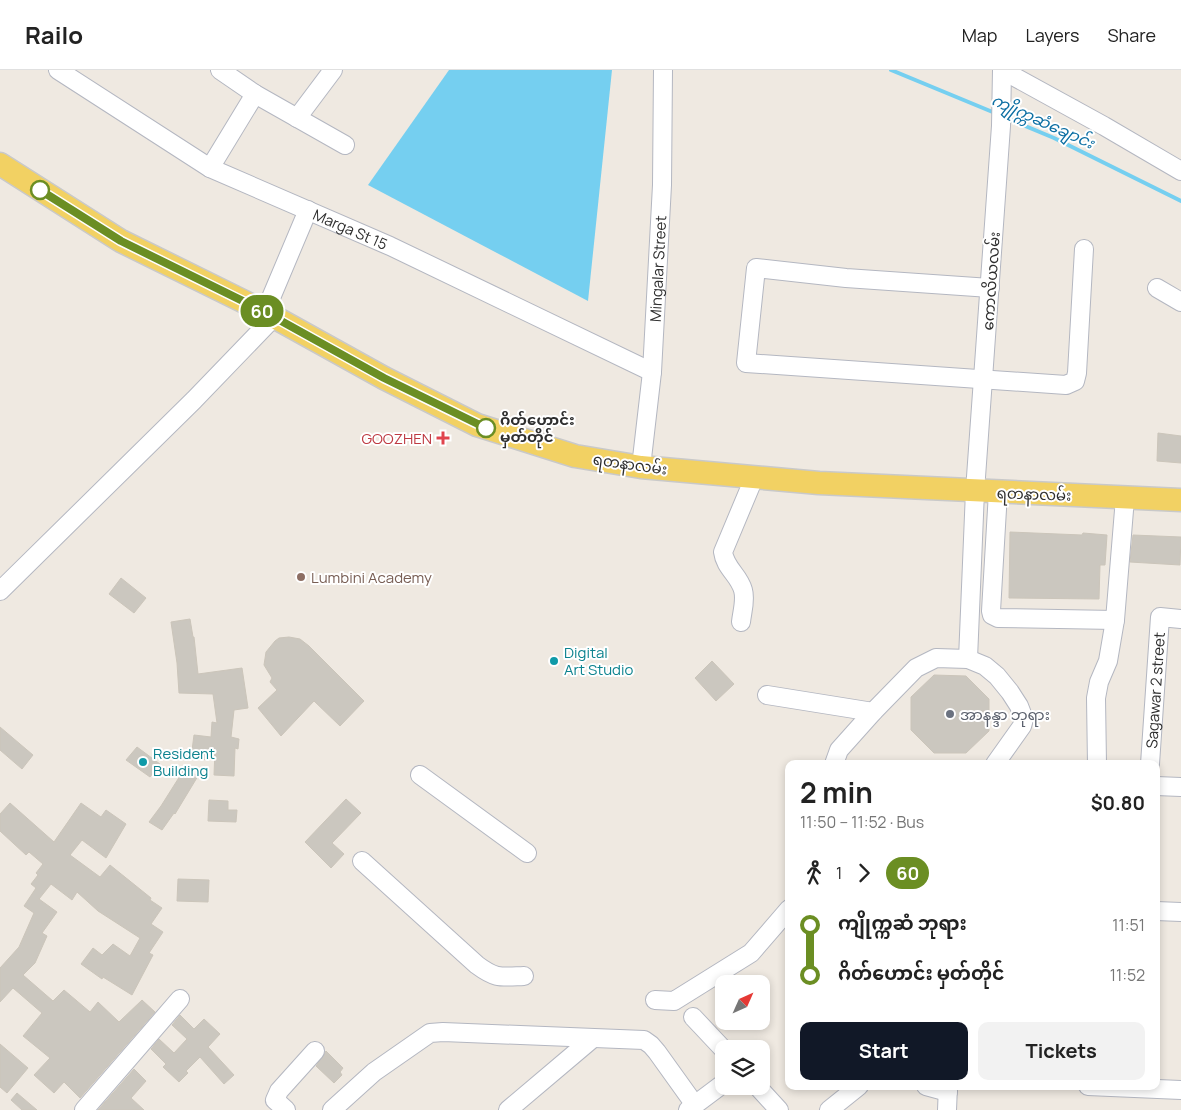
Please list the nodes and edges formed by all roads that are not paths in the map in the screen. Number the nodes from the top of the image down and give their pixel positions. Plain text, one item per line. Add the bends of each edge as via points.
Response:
1 (58, 70) edge
2 (220, 70) edge
3 (333, 70) edge
4 (663, 70) edge
5 (1002, 70) edge
6 (255, 94) junction
7 (297, 118) junction
8 (345, 145) dead end
9 (0, 164) edge
10 (210, 168) junction
11 (1181, 171) edge
12 (308, 210) junction
13 (1084, 249) dead end
14 (990, 288) junction
15 (1157, 288) dead end
16 (1181, 302) edge
17 (269, 315) junction
18 (652, 372) junction
19 (984, 379) junction
20 (641, 467) junction
21 (754, 478) junction
22 (975, 491) junction
23 (998, 492) junction
24 (1125, 498) junction
25 (1181, 500) edge
26 (0, 591) edge
27 (1181, 619) edge
28 (1115, 620) junction
29 (741, 622) dead end
30 (968, 659) junction
31 (767, 695) dead end
32 (873, 712) junction
33 (835, 760) edge
34 (998, 760) edge
35 (1097, 760) edge
36 (1150, 760) edge
37 (420, 775) dead end
38 (1160, 786) edge
39 (1181, 787) edge
40 (528, 853) dead end
41 (362, 862) dead end
42 (1160, 910) edge
43 (1181, 912) edge
44 (785, 914) edge
45 (524, 976) dead end
46 (180, 999) dead end
47 (655, 1000) dead end
48 (693, 1016) dead end
49 (592, 1039) junction
50 (715, 1040) edge
51 (315, 1051) dead end
52 (1160, 1089) edge
53 (715, 1090) edge
54 (855, 1090) edge
55 (935, 1090) edge
56 (1181, 1090) edge
57 (766, 1095) edge
58 (948, 1096) edge
59 (692, 1108) edge
60 (84, 1110) edge
61 (286, 1110) edge
62 (332, 1110) edge
63 (508, 1110) edge
64 (780, 1110) edge
65 (829, 1110) edge

1 - 10 street, Marga St 15
2 - 6 street
3 - 7 street
4 - 18 street, Mingalar Street via 662,185
5 - 11 street
5 - 14 street, ကောလိယလမ်း
6 - 7 street
6 - 10 street
7 - 8 street
9 - 17 main road, ရတနာလမ်း via 121,241
10 - 12 street, Marga St 15
12 - 17 street
12 - 18 street, Marga St 15
13 - 19 street via 1075,381 1066,385
14 - 19 street, ကောလိယလမ်း
14 - 19 street via 756,268 746,363
15 - 16 street
17 - 20 main road, ရတနာလမ်း via 477,425 575,456
17 - 26 street via 194,400
18 - 20 street, Mingalar Street
19 - 22 street, ကောလိယလမ်း
20 - 21 main road, ရတနာလမ်း
21 - 22 main road, ရတနာလမ်း
21 - 29 street via 723,552 728,567 743,589
22 - 23 main road, ရတနာလမ်း
22 - 30 street, ကောလိယလမ်း
23 - 24 main road, ရတနာလမ်း
23 - 28 street via 992,615 998,618
24 - 25 main road, ရတနာလမ်း
24 - 28 street
27 - 36 street, Sagawar 2 street via 1160,617
28 - 35 street via 1108,661 1096,698
30 - 32 street via 936,658 916,668
30 - 34 street via 998,676 1023,713 1022,726
31 - 32 street
32 - 33 street via 839,750
37 - 40 street
38 - 39 street
41 - 45 street via 490,975
42 - 43 street
44 - 47 street via 751,953 674,1001
46 - 60 street
48 - 50 street
49 - 59 street via 644,1040 651,1045
49 - 62 street via 430,1033 374,1072
49 - 63 street
51 - 61 street via 279,1091 275,1100
52 - 56 street
53 - 59 street
54 - 65 street
55 - 58 street
57 - 64 street

